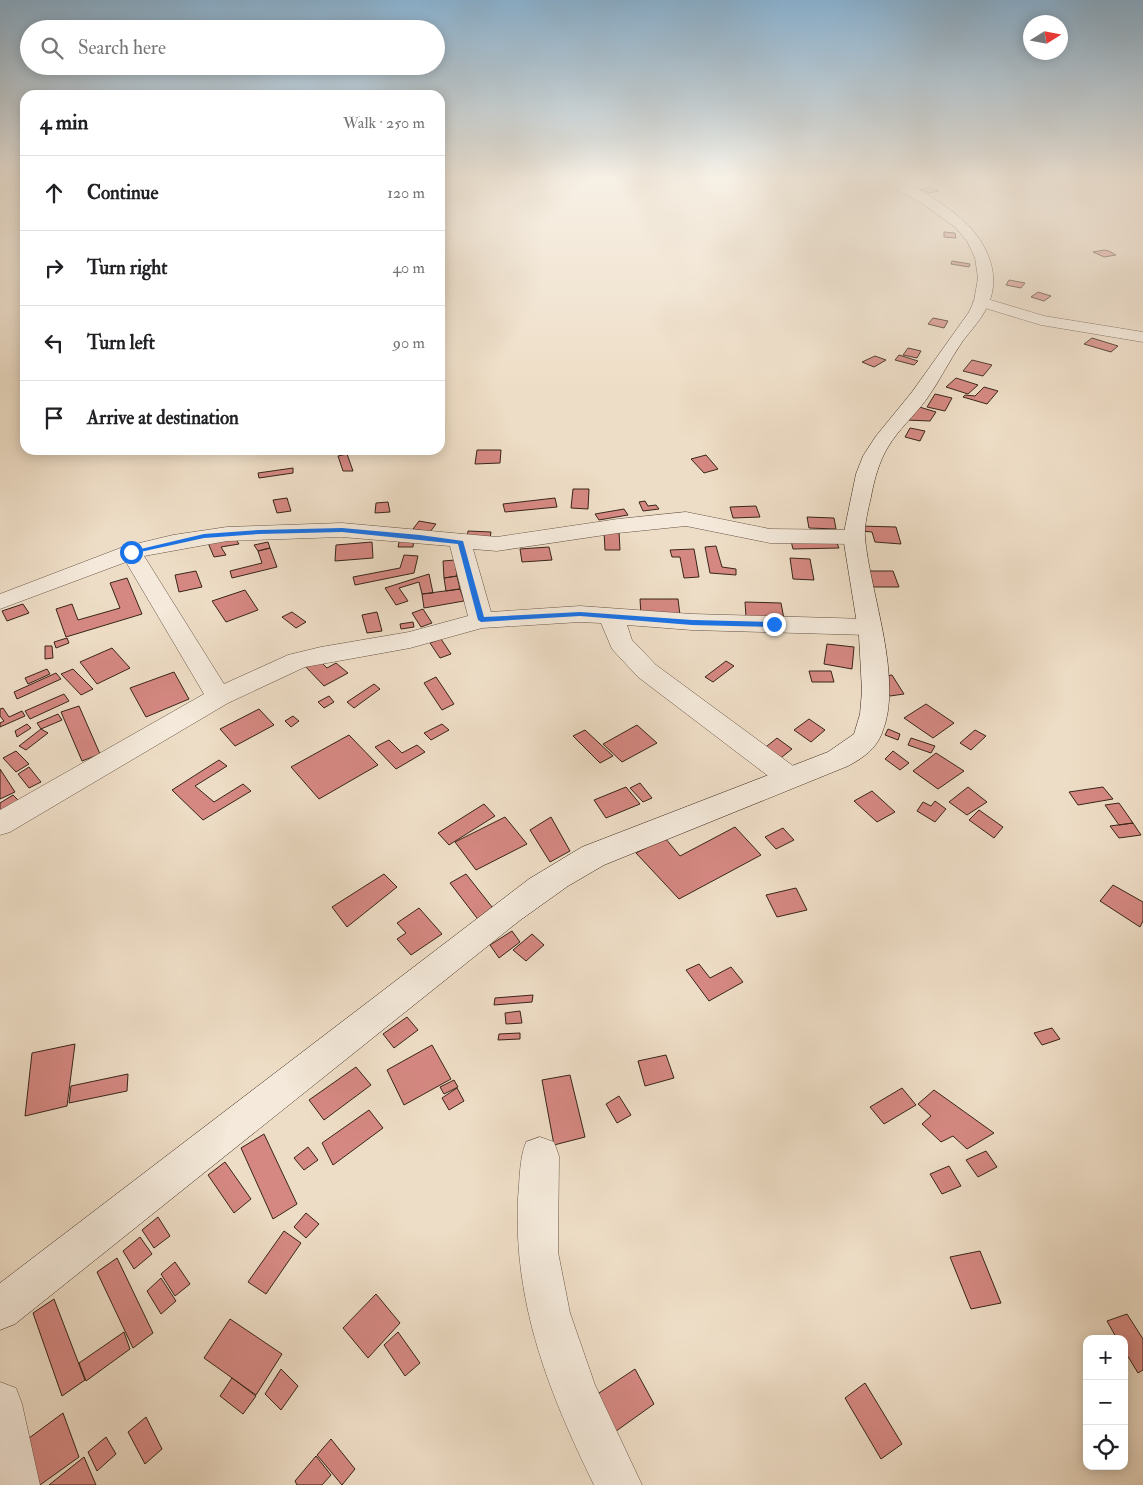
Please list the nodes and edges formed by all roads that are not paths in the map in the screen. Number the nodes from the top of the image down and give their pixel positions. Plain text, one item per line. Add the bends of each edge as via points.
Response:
1 (978, 249) edge
2 (981, 302) junction
3 (1143, 337) edge
4 (854, 537) junction
5 (460, 542) junction
6 (131, 552) junction
7 (0, 602) edge
8 (611, 616) junction
9 (481, 620) junction
10 (868, 628) junction
11 (220, 697) junction
12 (790, 778) junction
13 (0, 824) edge
14 (540, 1156) dead end
15 (0, 1309) edge
16 (0, 1404) edge
17 (17, 1485) edge
18 (619, 1485) edge

1 - 2 street via 986,287
2 - 3 street via 1041,320
2 - 4 street via 920,395 872,458
4 - 5 street via 770,536 706,522 671,519 497,544
4 - 10 street
5 - 6 street via 362,532 301,530 204,536
5 - 9 street
6 - 7 street
6 - 11 street
8 - 9 street via 560,614
8 - 10 street
8 - 12 street via 621,643 647,671
9 - 11 street via 410,640 297,661
10 - 12 street via 876,691 869,733 849,753
11 - 13 street
12 - 15 street via 593,856 559,873
14 - 18 street via 538,1252 551,1324 572,1384
16 - 17 street

